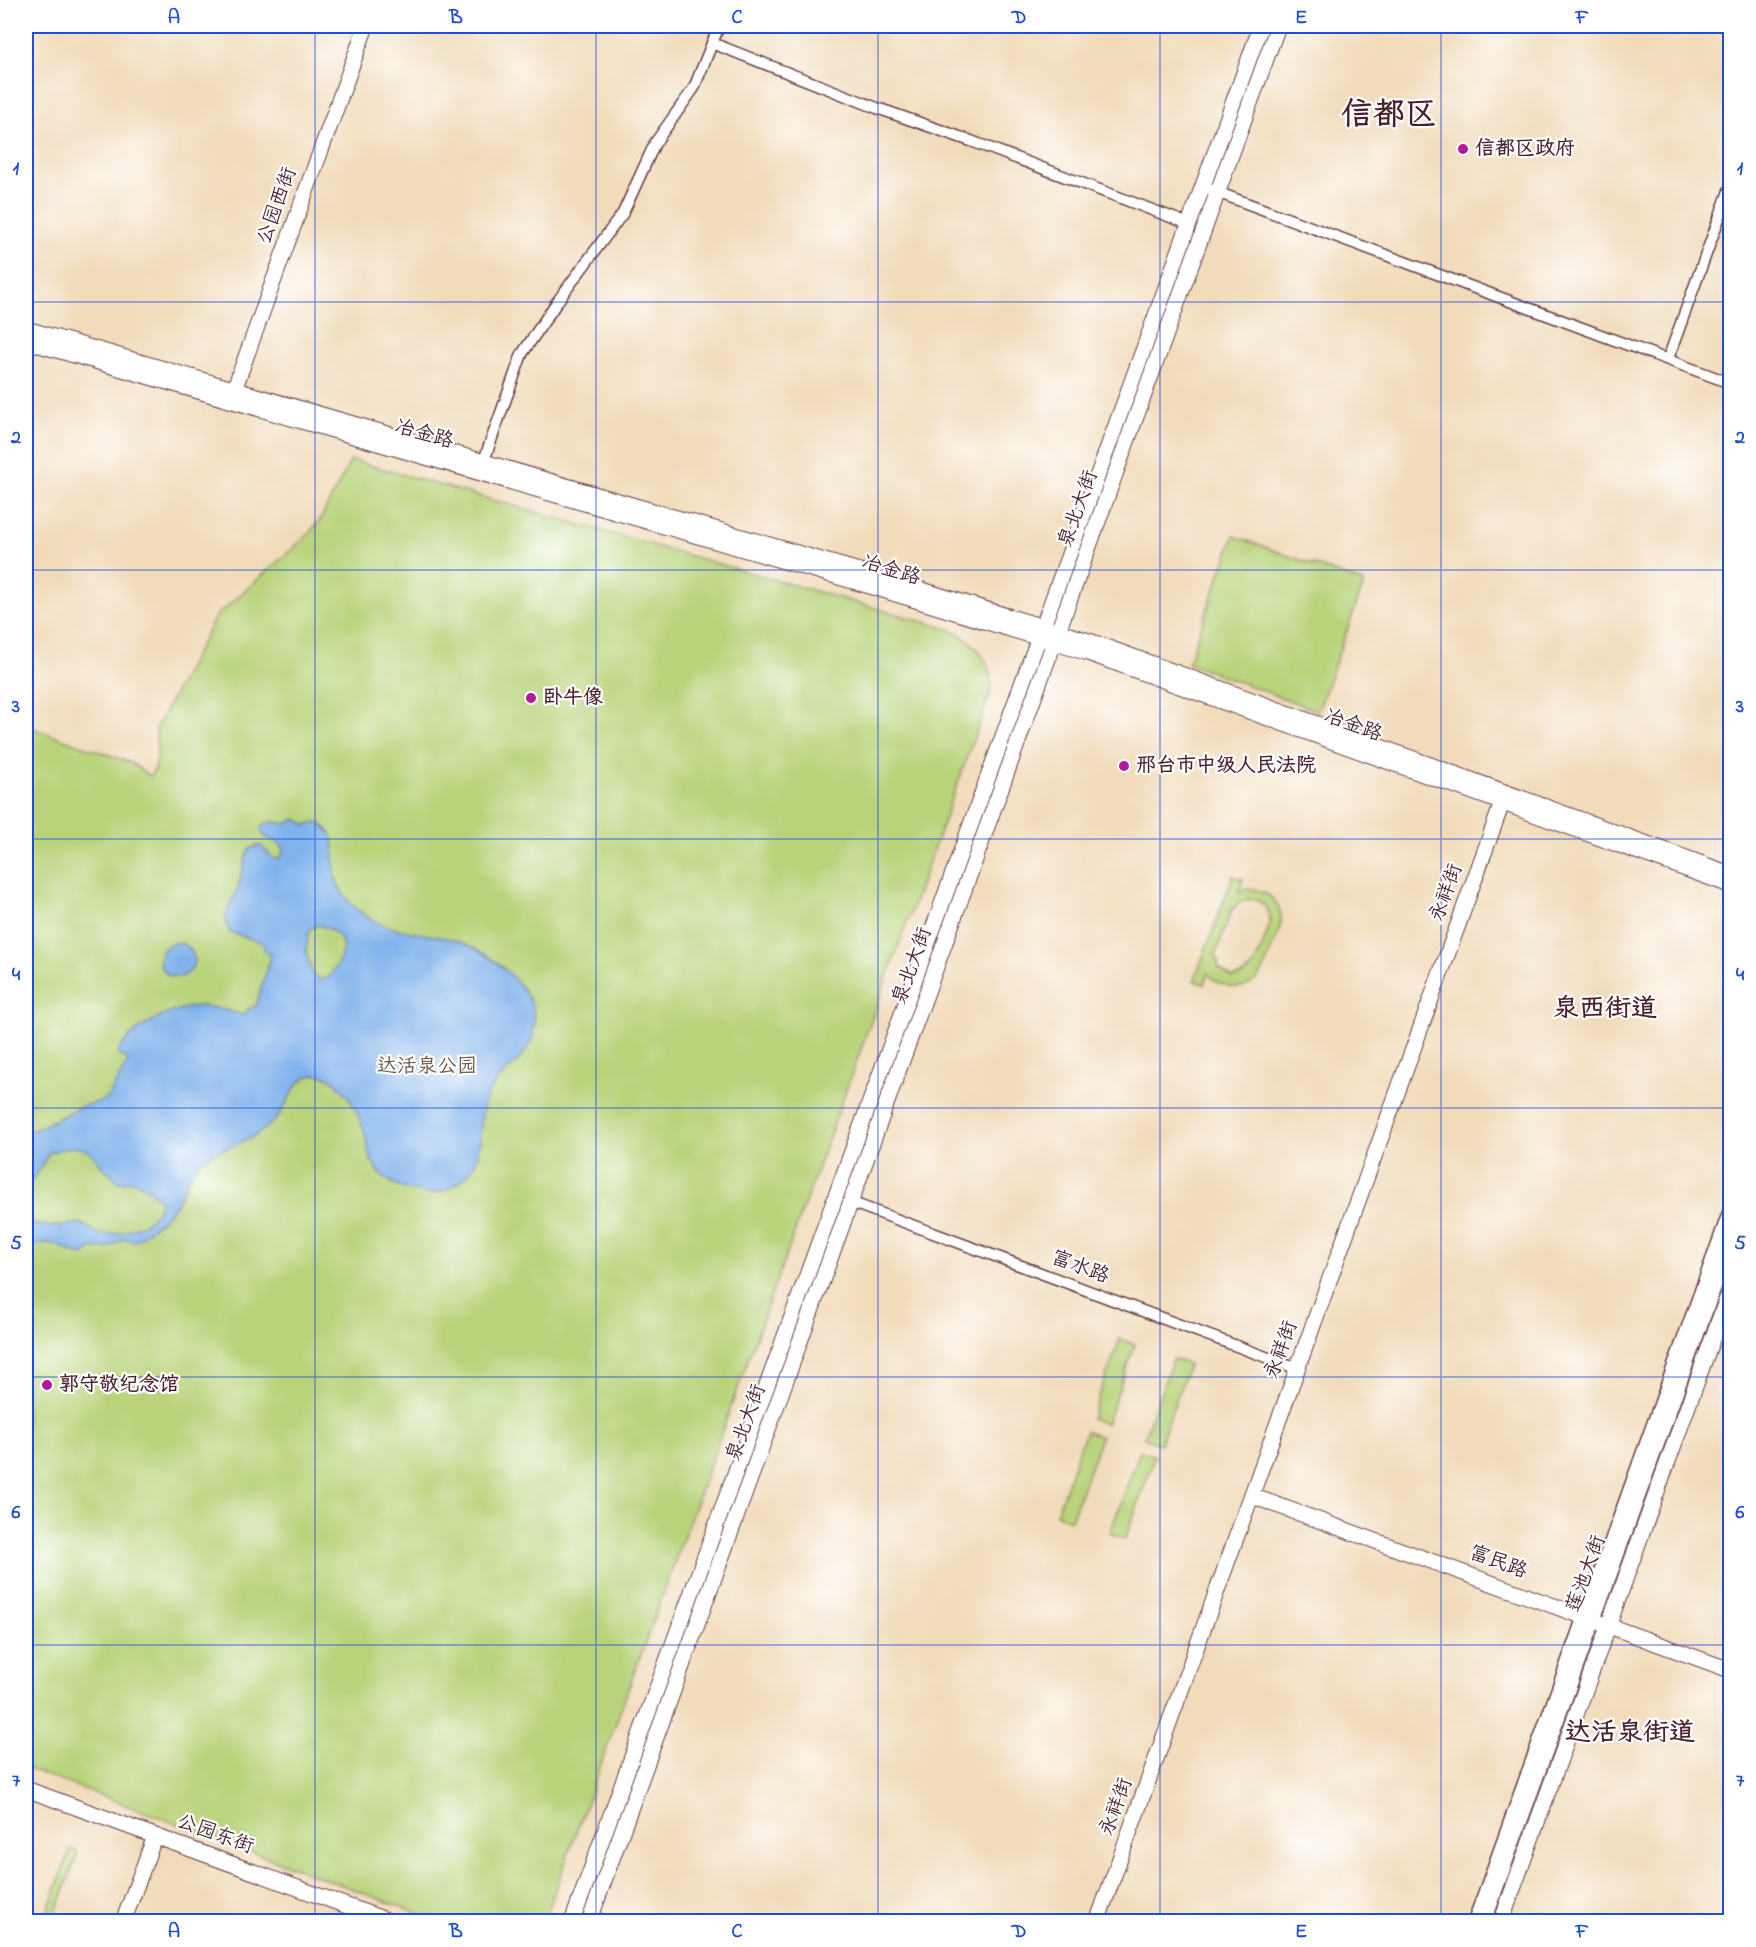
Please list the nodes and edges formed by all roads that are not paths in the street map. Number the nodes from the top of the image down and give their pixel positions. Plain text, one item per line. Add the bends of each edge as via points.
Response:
1 (366, 26) edge
2 (719, 26) edge
3 (1261, 26) edge
4 (1278, 26) edge
5 (712, 43) junction
6 (1731, 188) edge
7 (1210, 189) junction
8 (1189, 224) junction
9 (26, 330) edge
10 (26, 341) edge
11 (1668, 359) junction
12 (1731, 383) edge
13 (232, 395) junction
14 (483, 462) junction
15 (1048, 634) junction
16 (1504, 797) junction
17 (1731, 874) edge
18 (1731, 885) edge
19 (850, 1202) junction
20 (1731, 1207) edge
21 (1731, 1241) edge
22 (1731, 1290) edge
23 (1298, 1369) junction
24 (1253, 1491) junction
25 (1590, 1614) junction
26 (1610, 1621) junction
27 (1731, 1660) edge
28 (1731, 1670) edge
29 (26, 1789) edge
30 (155, 1836) junction
31 (123, 1922) edge
32 (391, 1922) edge
33 (572, 1922) edge
34 (589, 1922) edge
35 (1097, 1922) edge
36 (1473, 1922) edge
37 (1483, 1922) edge
38 (1501, 1922) edge

1 - 13 street, 公园西街
2 - 5 street
3 - 7 street, 泉北大街
4 - 7 street, 泉北大街
5 - 8 street
5 - 14 street via 694,88 655,143 623,213 522,354
6 - 11 street
7 - 8 street, 泉北大街
7 - 11 street
7 - 15 street, 泉北大街
8 - 15 street, 泉北大街
9 - 13 street, 冶金路
10 - 13 street, 冶金路
11 - 12 street
13 - 14 street, 冶金路
13 - 15 street, 冶金路 via 859,583
14 - 15 street, 冶金路 via 862,572
15 - 16 street, 冶金路 via 1102,646
15 - 19 street, 泉北大街
15 - 33 street, 泉北大街
16 - 17 street, 冶金路
16 - 18 street, 冶金路
16 - 23 street, 永祥街
19 - 23 street, 富水路
19 - 34 street, 泉北大街
20 - 25 street
21 - 25 street, 莲池大街
22 - 26 street, 莲池大街
23 - 24 street, 永祥街
24 - 25 street, 富民路
24 - 35 street, 永祥街
25 - 26 street, 富民路
25 - 36 street
25 - 37 street, 莲池大街
26 - 27 street, 富民路
26 - 28 street, 富民路
26 - 38 street, 莲池大街
29 - 30 street, 公园东街
30 - 31 street
30 - 32 street, 公园东街

